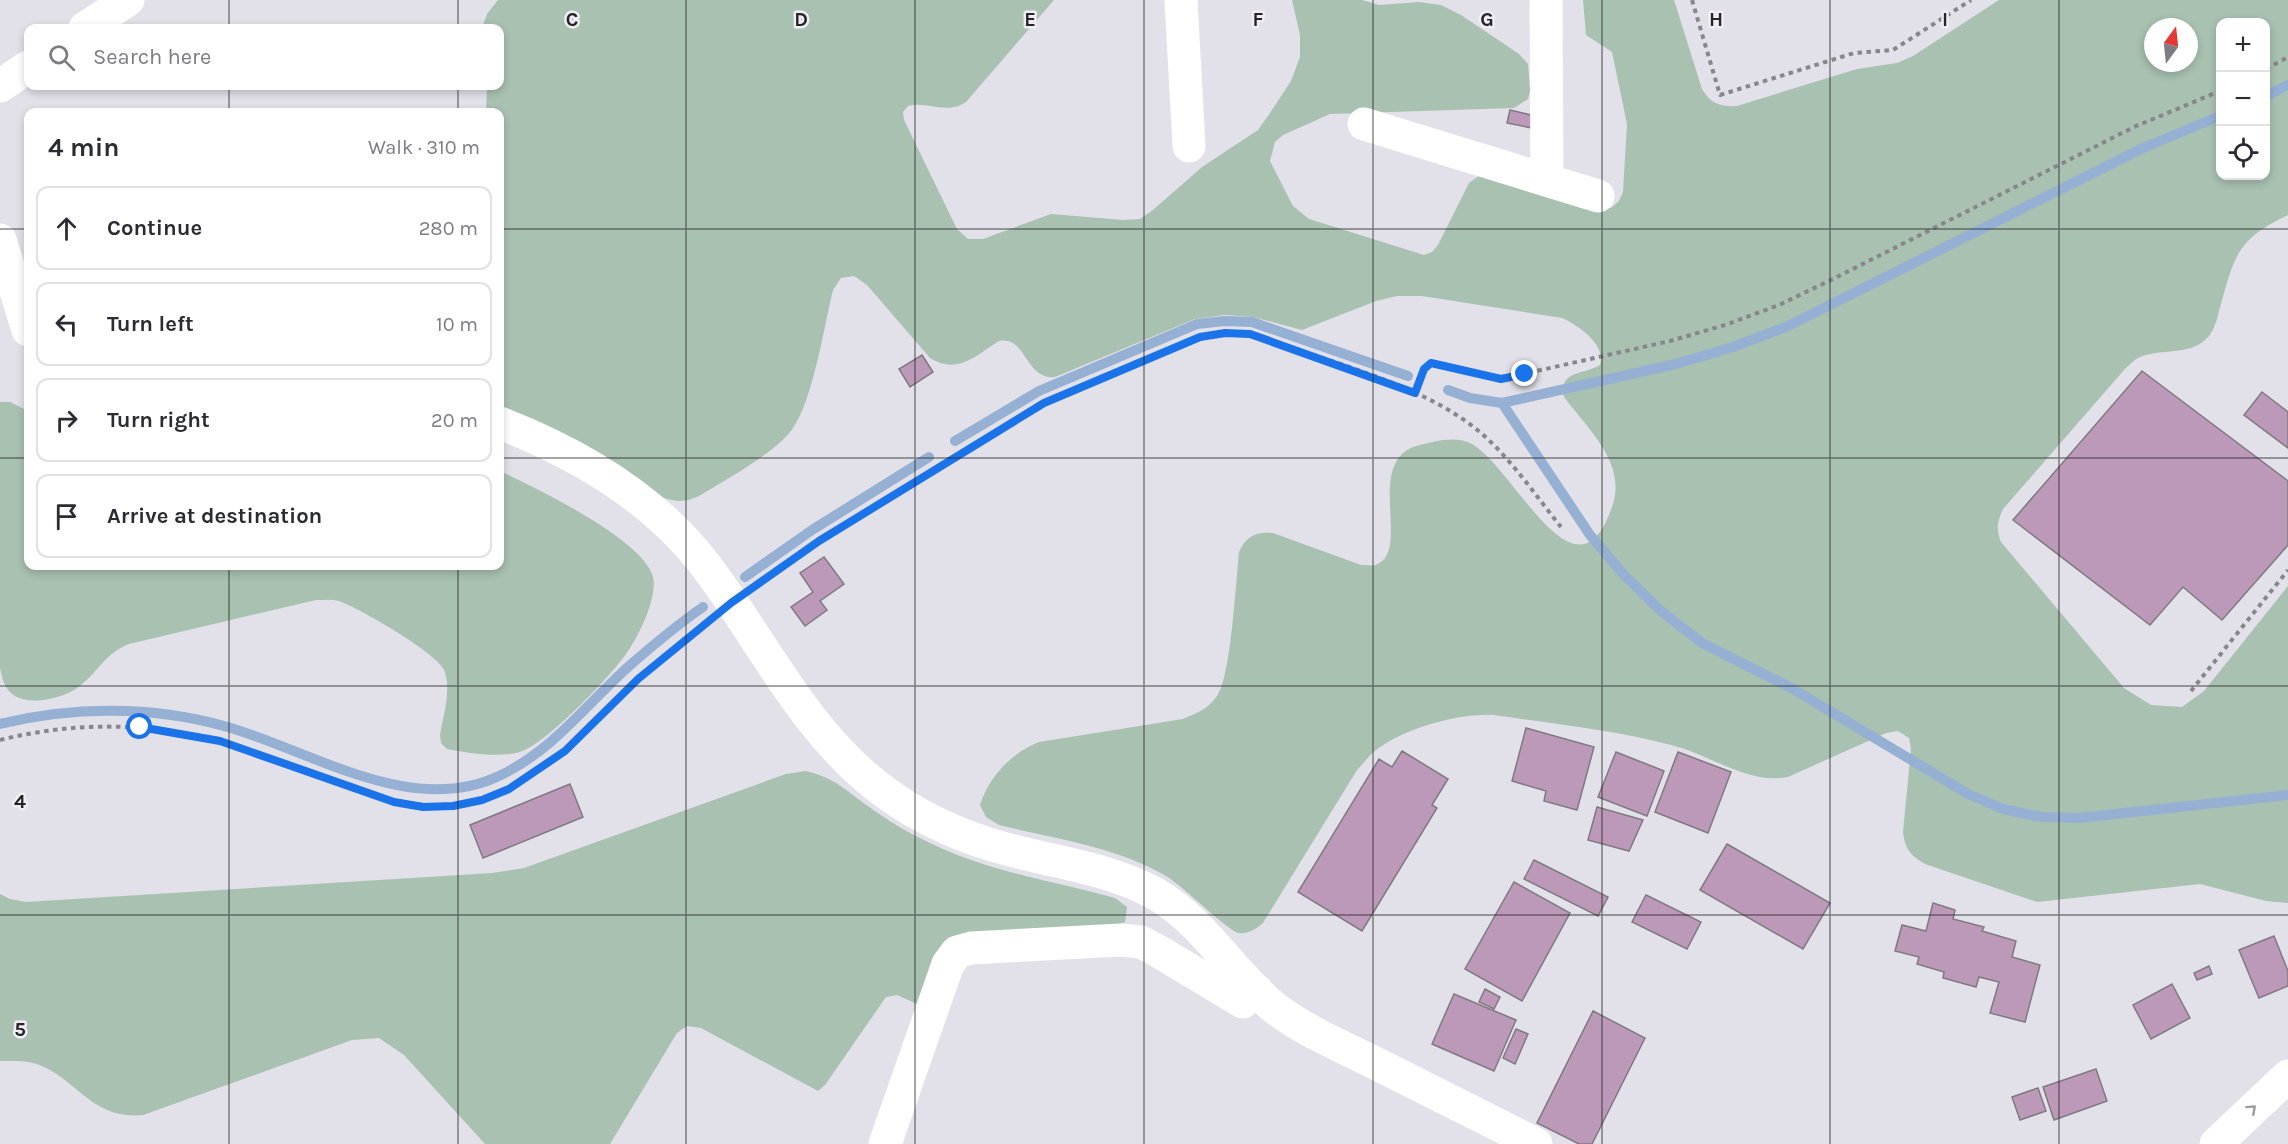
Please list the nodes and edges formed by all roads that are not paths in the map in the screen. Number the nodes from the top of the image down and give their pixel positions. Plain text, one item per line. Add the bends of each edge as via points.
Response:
1 (128, 0) edge
2 (1181, 0) edge
3 (1546, 0) edge
4 (91, 24) edge
5 (24, 70) edge
6 (0, 86) edge
7 (1364, 124) dead end
8 (1189, 146) dead end
9 (1547, 180) junction
10 (1598, 196) dead end
11 (0, 240) edge
12 (24, 317) edge
13 (504, 425) edge
14 (1257, 991) junction
15 (2288, 1076) edge
16 (885, 1144) edge
17 (1536, 1144) edge
18 (2216, 1144) edge

1 - 4 street
2 - 8 street
3 - 9 street
5 - 6 street
7 - 9 street
9 - 10 street
11 - 12 street
13 - 14 street via 559,450 642,501 676,531 705,565 823,735 882,791 954,831 992,845 1126,880 1156,894 1182,912
14 - 16 street via 1243,1002 1141,942 971,948 957,952 948,964
14 - 17 street via 1278,1010 1325,1038
18 -> 15 street

